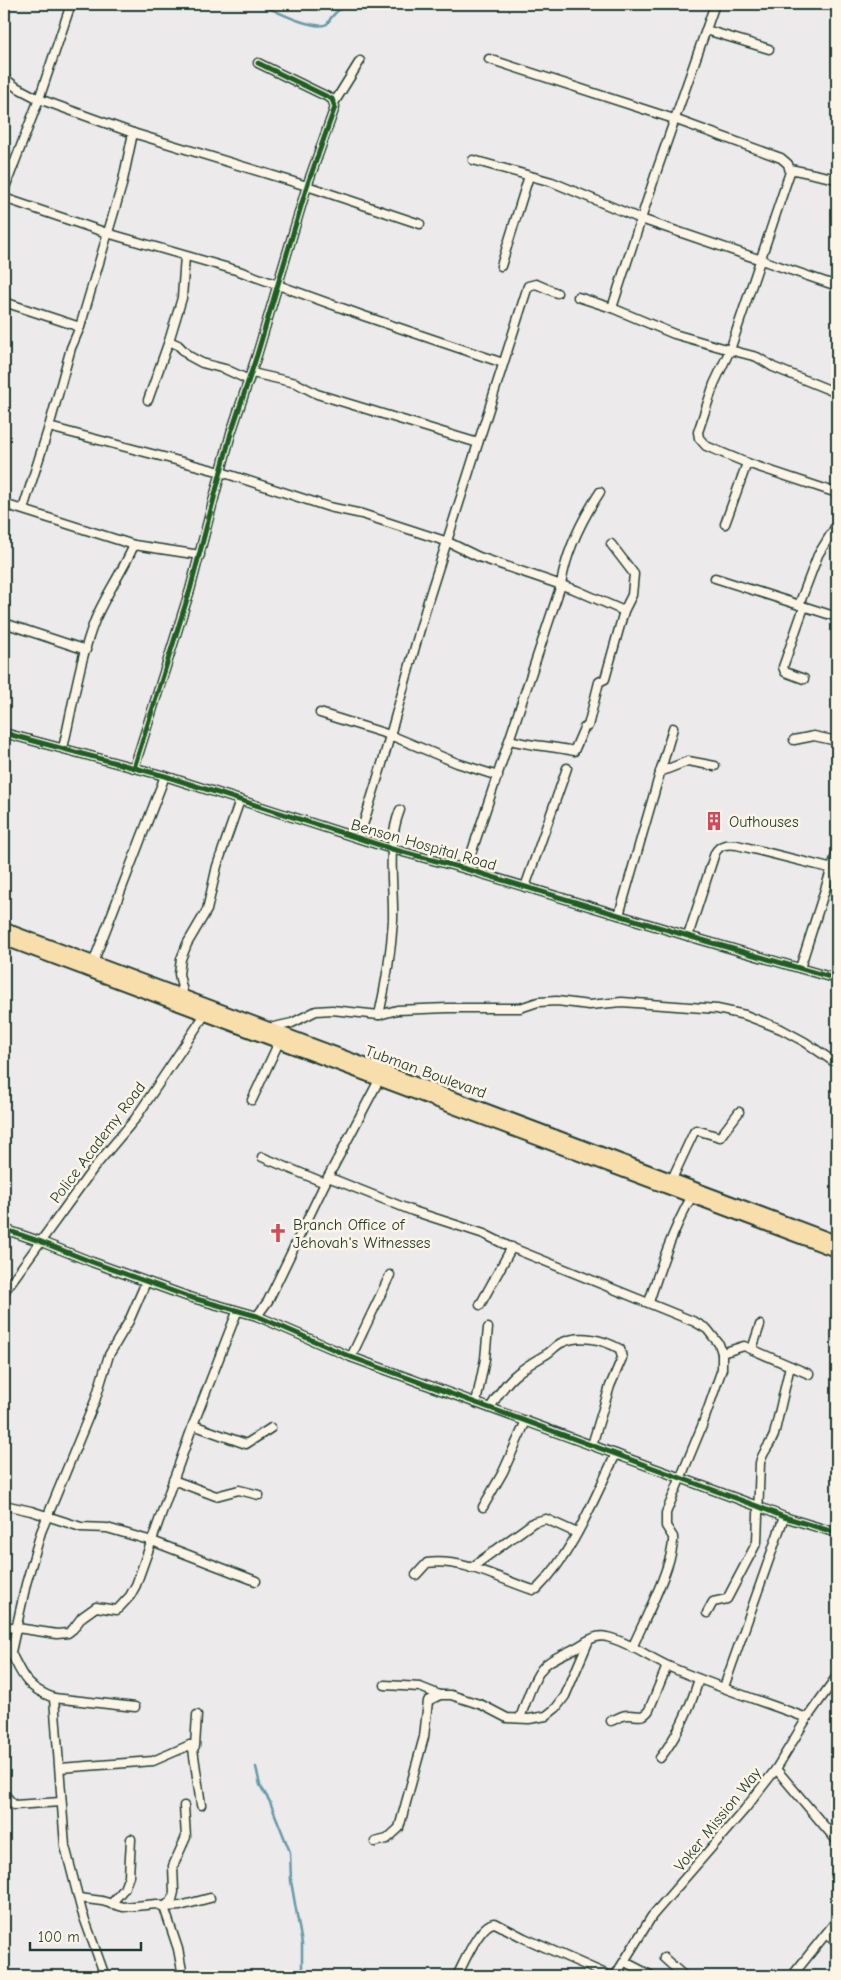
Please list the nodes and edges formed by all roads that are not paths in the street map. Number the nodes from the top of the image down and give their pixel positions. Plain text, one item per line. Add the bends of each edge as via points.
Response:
1 (71, 4) edge
2 (715, 4) edge
3 (706, 30) junction
4 (769, 50) dead end
5 (489, 59) dead end
6 (360, 61) dead end
7 (258, 63) dead end
8 (4, 78) edge
9 (39, 99) junction
10 (334, 103) junction
11 (674, 120) junction
12 (133, 133) junction
13 (473, 160) dead end
14 (4, 161) edge
15 (13, 167) junction
16 (790, 172) junction
17 (529, 176) junction
18 (837, 179) edge
19 (307, 186) junction
20 (4, 190) edge
21 (4, 198) edge
22 (641, 219) junction
23 (420, 224) dead end
24 (107, 233) junction
25 (186, 256) junction
26 (759, 260) junction
27 (501, 266) dead end
28 (278, 285) junction
29 (837, 286) edge
30 (557, 293) dead end
31 (578, 297) dead end
32 (4, 302) edge
33 (612, 308) junction
34 (80, 327) junction
35 (169, 341) junction
36 (730, 350) junction
37 (504, 363) junction
38 (250, 376) junction
39 (837, 393) edge
40 (148, 400) dead end
41 (49, 427) junction
42 (478, 443) junction
43 (747, 463) junction
44 (221, 472) junction
45 (600, 492) dead end
46 (837, 493) edge
47 (4, 505) edge
48 (23, 509) junction
49 (725, 524) dead end
50 (837, 524) edge
51 (448, 542) junction
52 (611, 544) dead end
53 (134, 545) junction
54 (200, 555) junction
55 (715, 578) dead end
56 (561, 585) junction
57 (802, 606) junction
58 (624, 611) junction
59 (837, 617) edge
60 (4, 623) edge
61 (86, 650) junction
62 (804, 679) dead end
63 (320, 713) dead end
64 (673, 728) dead end
65 (4, 733) edge
66 (390, 735) junction
67 (510, 740) junction
68 (794, 740) dead end
69 (837, 741) edge
70 (63, 748) junction
71 (715, 766) dead end
72 (134, 768) junction
73 (567, 768) dead end
74 (660, 772) junction
75 (165, 776) junction
76 (498, 776) junction
77 (240, 800) junction
78 (400, 810) dead end
79 (359, 838) junction
80 (392, 849) junction
81 (837, 852) edge
82 (466, 869) junction
83 (835, 869) edge
84 (526, 887) junction
85 (619, 915) junction
86 (4, 930) edge
87 (688, 936) junction
88 (4, 939) edge
89 (94, 963) junction
90 (800, 968) junction
91 (837, 979) edge
92 (184, 998) junction
93 (208, 1010) junction
94 (379, 1015) junction
95 (268, 1028) junction
96 (279, 1042) junction
97 (837, 1064) edge
98 (379, 1080) junction
99 (252, 1100) dead end
100 (739, 1112) dead end
101 (262, 1157) dead end
102 (672, 1179) junction
103 (327, 1180) junction
104 (692, 1196) junction
105 (4, 1230) edge
106 (39, 1241) junction
107 (837, 1242) edge
108 (512, 1247) junction
109 (837, 1251) edge
110 (390, 1275) dead end
111 (146, 1282) junction
112 (4, 1292) edge
113 (649, 1302) junction
114 (480, 1305) dead end
115 (237, 1312) junction
116 (257, 1316) junction
117 (760, 1325) dead end
118 (488, 1328) dead end
119 (752, 1349) junction
120 (722, 1353) junction
121 (351, 1358) junction
122 (790, 1366) junction
123 (809, 1374) dead end
124 (476, 1403) junction
125 (490, 1408) junction
126 (526, 1420) junction
127 (193, 1425) junction
128 (271, 1428) dead end
129 (592, 1445) junction
130 (616, 1454) junction
131 (680, 1478) junction
132 (174, 1480) junction
133 (259, 1495) dead end
134 (4, 1505) edge
135 (757, 1506) junction
136 (483, 1507) dead end
137 (48, 1516) junction
138 (784, 1518) junction
139 (837, 1532) edge
140 (577, 1533) junction
141 (152, 1541) junction
142 (471, 1568) junction
143 (416, 1575) dead end
144 (256, 1581) dead end
145 (707, 1613) dead end
146 (4, 1626) edge
147 (16, 1626) junction
148 (589, 1640) junction
149 (4, 1641) edge
150 (632, 1648) junction
151 (11, 1652) junction
152 (667, 1666) junction
153 (837, 1676) edge
154 (699, 1679) junction
155 (385, 1685) dead end
156 (724, 1687) junction
157 (440, 1694) junction
158 (54, 1698) junction
159 (135, 1707) dead end
160 (196, 1715) dead end
161 (520, 1718) junction
162 (807, 1718) junction
163 (611, 1721) dead end
164 (190, 1745) junction
165 (660, 1758) dead end
166 (60, 1768) junction
167 (776, 1769) junction
168 (4, 1794) edge
169 (61, 1802) junction
170 (184, 1806) dead end
171 (201, 1806) dead end
172 (131, 1839) dead end
173 (837, 1841) edge
174 (375, 1842) dead end
175 (79, 1898) junction
176 (210, 1898) dead end
177 (112, 1904) junction
178 (164, 1907) junction
179 (837, 1920) edge
180 (826, 1934) junction
181 (837, 1943) edge
182 (664, 1958) dead end
183 (626, 1962) junction
184 (105, 1976) edge
185 (183, 1976) edge
186 (457, 1976) edge
187 (610, 1976) edge
188 (615, 1976) edge
189 (652, 1976) edge
190 (684, 1976) edge
191 (792, 1976) edge

1 - 9 street
2 - 3 street
3 - 4 street
3 - 11 street
5 - 11 street
6 - 10 street
7 - 10 street via 332,99
8 - 9 street
9 - 12 street
9 - 15 street
10 - 19 street
11 - 16 street via 781,158 788,164
11 - 22 street
12 - 19 street
12 - 24 street
13 - 17 street
14 - 15 street
15 - 20 street
16 - 18 street via 790,169
16 - 26 street
17 - 22 street via 552,182
17 - 27 street
19 - 23 street
19 - 28 street
21 - 24 street
22 - 26 street
22 - 33 street
24 - 25 street
24 - 34 street
25 - 28 street
25 - 35 street via 182,298
26 - 29 street
26 - 36 street
28 - 37 street
28 - 38 street
30 - 37 street via 536,284 528,286
31 - 33 street
32 - 34 street
33 - 36 street via 674,334
34 - 41 street
35 - 38 street via 202,363
35 - 40 street
36 - 39 street via 758,357 773,367
36 - 43 street via 714,384 698,432 706,446
37 - 42 street
38 - 42 street via 296,383 317,394
38 - 44 street
41 - 44 street
41 - 48 street
42 - 51 street
43 - 46 street
43 - 49 street
44 - 51 street
44 - 54 street
45 - 56 street via 574,540 563,569
47 - 48 street
48 - 53 street
50 - 57 street via 818,555
51 - 56 street via 479,557
51 - 66 street
52 - 58 street via 634,574 632,595
53 - 54 street
53 - 61 street via 104,600
54 - 72 street
55 - 57 street
56 - 58 street
56 - 67 street
57 - 59 street
57 - 62 street via 783,667 786,672
58 - 67 street via 605,679 599,682 588,726 584,728 574,751
60 - 61 street
61 - 70 street
63 - 66 street
64 - 74 street
65 - 70 street, Benson Hospital Road
66 - 76 street
66 - 79 street
67 - 76 street
68 - 69 street via 814,736
70 - 72 street, Benson Hospital Road
71 - 74 street via 688,761
72 - 75 street, Benson Hospital Road
73 - 84 street
74 - 85 street
75 - 77 street, Benson Hospital Road
75 - 89 street
76 - 82 street
77 - 79 street, Benson Hospital Road
77 - 92 street via 216,866 207,910 181,959 179,974
78 - 80 street via 393,830
79 - 80 street, Benson Hospital Road
80 - 82 street, Benson Hospital Road
80 - 94 street via 392,928
81 - 83 street
82 - 84 street, Benson Hospital Road
83 - 87 street via 737,845 722,845 715,853
83 - 90 street
84 - 85 street, Benson Hospital Road
85 - 87 street, Benson Hospital Road
86 - 89 highway, Tubman Boulevard
87 - 90 street, Benson Hospital Road
88 - 93 highway, Tubman Boulevard
89 - 92 highway, Tubman Boulevard
90 - 91 street, Benson Hospital Road
92 - 93 highway, Tubman Boulevard
93 - 95 highway, Tubman Boulevard
93 - 96 highway, Tubman Boulevard
93 - 106 street, Police Academy Road via 135,1119
94 - 95 street via 316,1011 292,1023
94 - 97 street via 397,1010 520,1008 538,1002 557,1001 717,1009 745,1015 781,1029
95 - 102 highway, Tubman Boulevard
96 - 98 highway, Tubman Boulevard
96 - 99 street
98 - 103 street
98 - 104 highway, Tubman Boulevard
100 - 102 street via 720,1137 694,1132
101 - 103 street
102 - 107 highway, Tubman Boulevard
103 - 108 street via 484,1234
103 - 116 street via 268,1301
104 - 109 highway, Tubman Boulevard
104 - 113 street via 670,1239
105 - 106 street
106 - 111 street
106 - 112 street, Police Academy Road
108 - 113 street
108 - 114 street
110 - 121 street
111 - 115 street
111 - 137 street via 129,1321 112,1346 95,1401
113 - 120 street via 696,1322 719,1344
115 - 116 street
115 - 127 street
116 - 121 street
117 - 119 street
118 - 124 street
119 - 120 street via 741,1346
119 - 122 street
120 - 131 street via 722,1369
121 - 124 street
122 - 123 street
122 - 135 street via 774,1435 762,1455
124 - 125 street
125 - 126 street
125 - 129 street via 512,1376 559,1344 581,1338 607,1343 620,1349 622,1358
126 - 129 street
126 - 136 street
127 - 128 street via 246,1444
127 - 132 street
129 - 130 street
130 - 131 street
130 - 140 street
131 - 135 street
131 - 150 street via 666,1513 666,1526 673,1537 670,1557
132 - 133 street via 216,1496 239,1490
132 - 141 street
134 - 137 street
135 - 138 street
135 - 145 street via 756,1542 751,1556 728,1599 713,1602
137 - 141 street via 81,1527 107,1528
137 - 147 street via 38,1540
138 - 139 street
138 - 156 street
140 - 142 street via 542,1519
140 - 142 street via 558,1564 537,1589
141 - 144 street
141 - 147 street via 136,1585 117,1610 96,1607 68,1633
142 - 143 street via 436,1561 427,1563
146 - 147 street
147 - 151 street
148 - 150 street via 596,1636 606,1637
148 - 161 street via 541,1668
148 - 161 street via 565,1696 556,1708 546,1716
149 - 151 street
150 - 152 street
151 - 158 street via 26,1681
152 - 154 street
152 - 163 street via 646,1715 626,1714
153 - 162 street, Voker Mission Way
154 - 156 street
154 - 165 street via 682,1725
155 - 157 street via 420,1688
156 - 162 street
157 - 161 street via 482,1705 507,1718
157 - 174 street via 426,1705 424,1737 399,1828 387,1839
158 - 159 street
158 - 166 street
160 - 164 street via 195,1746
162 - 167 street, Voker Mission Way
164 - 166 street via 153,1761
164 - 171 street via 194,1750
166 - 169 street
167 - 173 street
167 - 183 street, Voker Mission Way via 712,1849 652,1916
168 - 169 street via 14,1805
169 - 175 street via 65,1846
170 - 178 street via 186,1837 173,1866 172,1900
172 - 177 street via 129,1876
175 - 177 street
175 - 184 street
176 - 178 street
177 - 178 street via 123,1907 157,1904
178 - 185 street
179 - 180 street
180 - 181 street
180 - 191 street
182 - 190 street
183 - 188 street, Voker Mission Way
183 - 189 street
186 - 187 street via 482,1932 495,1923

